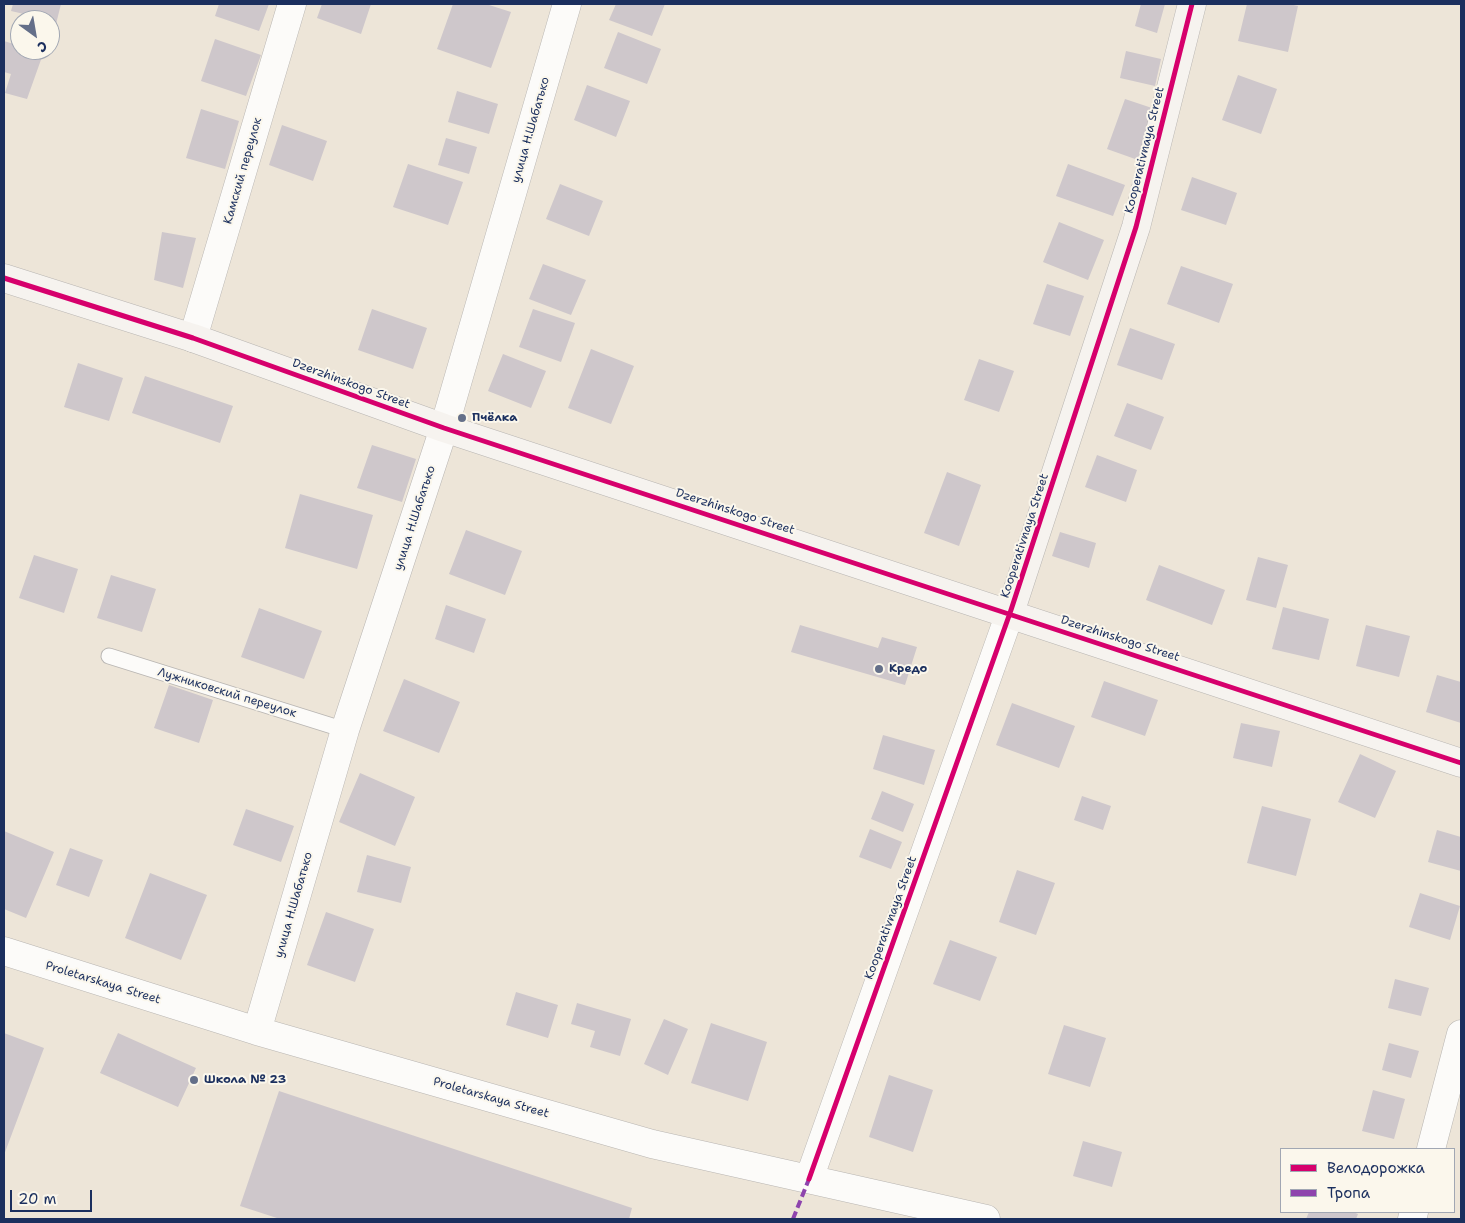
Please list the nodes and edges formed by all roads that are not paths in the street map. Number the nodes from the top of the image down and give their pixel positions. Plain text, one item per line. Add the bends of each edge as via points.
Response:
1 (292, 4) edge
2 (567, 4) edge
3 (1192, 4) edge
4 (4, 278) edge
5 (193, 338) junction
6 (444, 428) junction
7 (1010, 613) junction
8 (109, 656) dead end
9 (345, 730) junction
10 (1461, 763) edge
11 (4, 952) edge
12 (257, 1031) junction
13 (1461, 1034) edge
14 (1430, 1148) edge
15 (809, 1179) junction
16 (986, 1219) edge

1 - 5 street, Камский переулок
2 - 6 street, улица Н.Шабатько
3 - 7 street, Kooperativnaya Street via 1136,227
4 - 5 street, Dzerzhinskogo Street
5 - 6 street, Dzerzhinskogo Street
6 - 7 street, Dzerzhinskogo Street
6 - 9 street, улица Н.Шабатько
7 - 10 street, Dzerzhinskogo Street
7 - 15 street, Kooperativnaya Street
8 - 9 lane, Лужниковский переулок
9 - 12 street, улица Н.Шабатько
11 - 12 street, Proletarskaya Street
12 - 15 street, Proletarskaya Street via 652,1144
13 - 14 street
15 - 16 street, Proletarskaya Street

